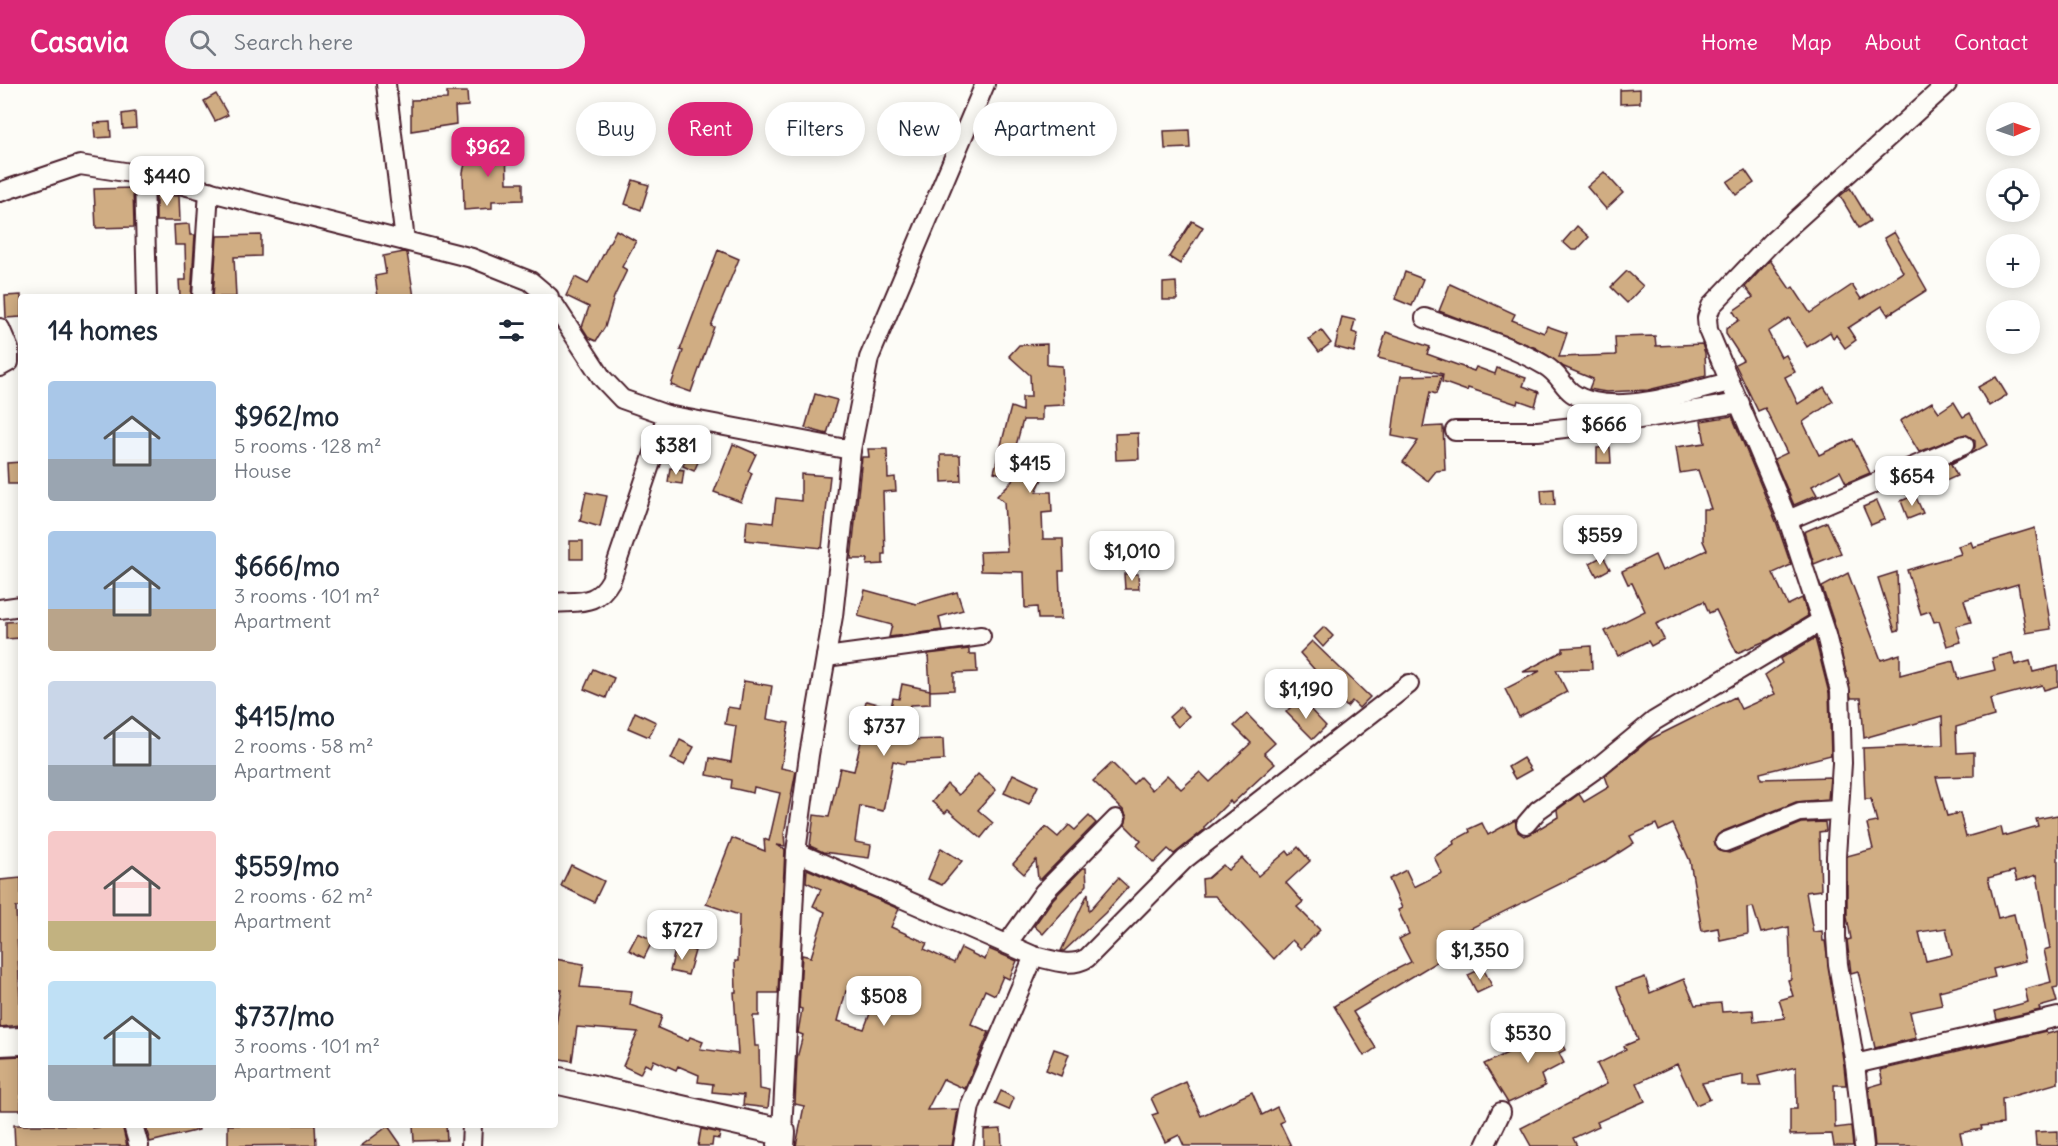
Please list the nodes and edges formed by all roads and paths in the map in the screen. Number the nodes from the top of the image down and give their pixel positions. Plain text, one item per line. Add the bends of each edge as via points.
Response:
1 (386, 84) edge
2 (985, 84) edge
3 (1947, 84) edge
4 (144, 175) junction
5 (209, 191) junction
6 (0, 192) edge
7 (405, 241) junction
8 (147, 294) edge
9 (202, 294) edge
10 (546, 294) edge
11 (558, 311) edge
12 (1425, 318) dead end
13 (0, 328) edge
14 (0, 367) edge
15 (1730, 382) junction
16 (1740, 403) junction
17 (666, 415) junction
18 (1455, 431) dead end
19 (1964, 445) dead end
20 (851, 450) junction
21 (1788, 520) junction
22 (558, 603) edge
23 (18, 606) edge
24 (0, 609) edge
25 (1821, 621) junction
26 (981, 636) dead end
27 (826, 657) junction
28 (1409, 684) dead end
29 (1839, 810) junction
30 (1116, 819) dead end
31 (1526, 824) dead end
32 (1725, 842) dead end
33 (796, 852) junction
34 (1007, 944) junction
35 (1034, 956) junction
36 (2058, 1017) edge
37 (18, 1041) edge
38 (0, 1042) edge
39 (1855, 1064) junction
40 (558, 1081) edge
41 (1501, 1112) dead end
42 (134, 1128) edge
43 (472, 1128) edge
44 (781, 1139) edge
45 (139, 1146) edge
46 (471, 1146) edge
47 (963, 1146) edge
48 (1485, 1146) edge
49 (1864, 1146) edge

1 - 7 street
2 - 20 street via 869,358
3 - 15 street via 1772,242 1711,306 1707,330
4 - 5 street
4 - 6 street via 80,165
4 - 8 street
5 - 7 street
5 - 9 street
7 - 10 street via 513,273 531,281
11 - 17 street via 602,378 622,399
12 - 15 street via 1547,366 1563,388 1575,397 1596,403 1625,403
13 - 14 street via 11,357
15 - 16 street
16 - 18 street via 1538,431
16 - 21 street
17 - 20 street
17 - 22 street via 605,591 594,600
19 - 21 street
20 - 27 street
21 - 25 street
23 - 24 street
25 - 29 street via 1834,663 1842,711
25 - 31 street via 1654,721 1598,768 1538,810
26 - 27 street
27 - 33 street
28 - 35 street via 1185,859 1087,958 1068,964
29 - 32 street via 1800,812
29 - 39 street via 1836,937
30 - 34 street via 1044,892
33 - 34 street
33 - 44 street
34 - 35 street
35 - 47 street via 970,1106
36 - 39 street
37 - 38 street
39 - 49 street
40 - 44 street
41 - 48 street
42 - 45 street
43 - 46 street

